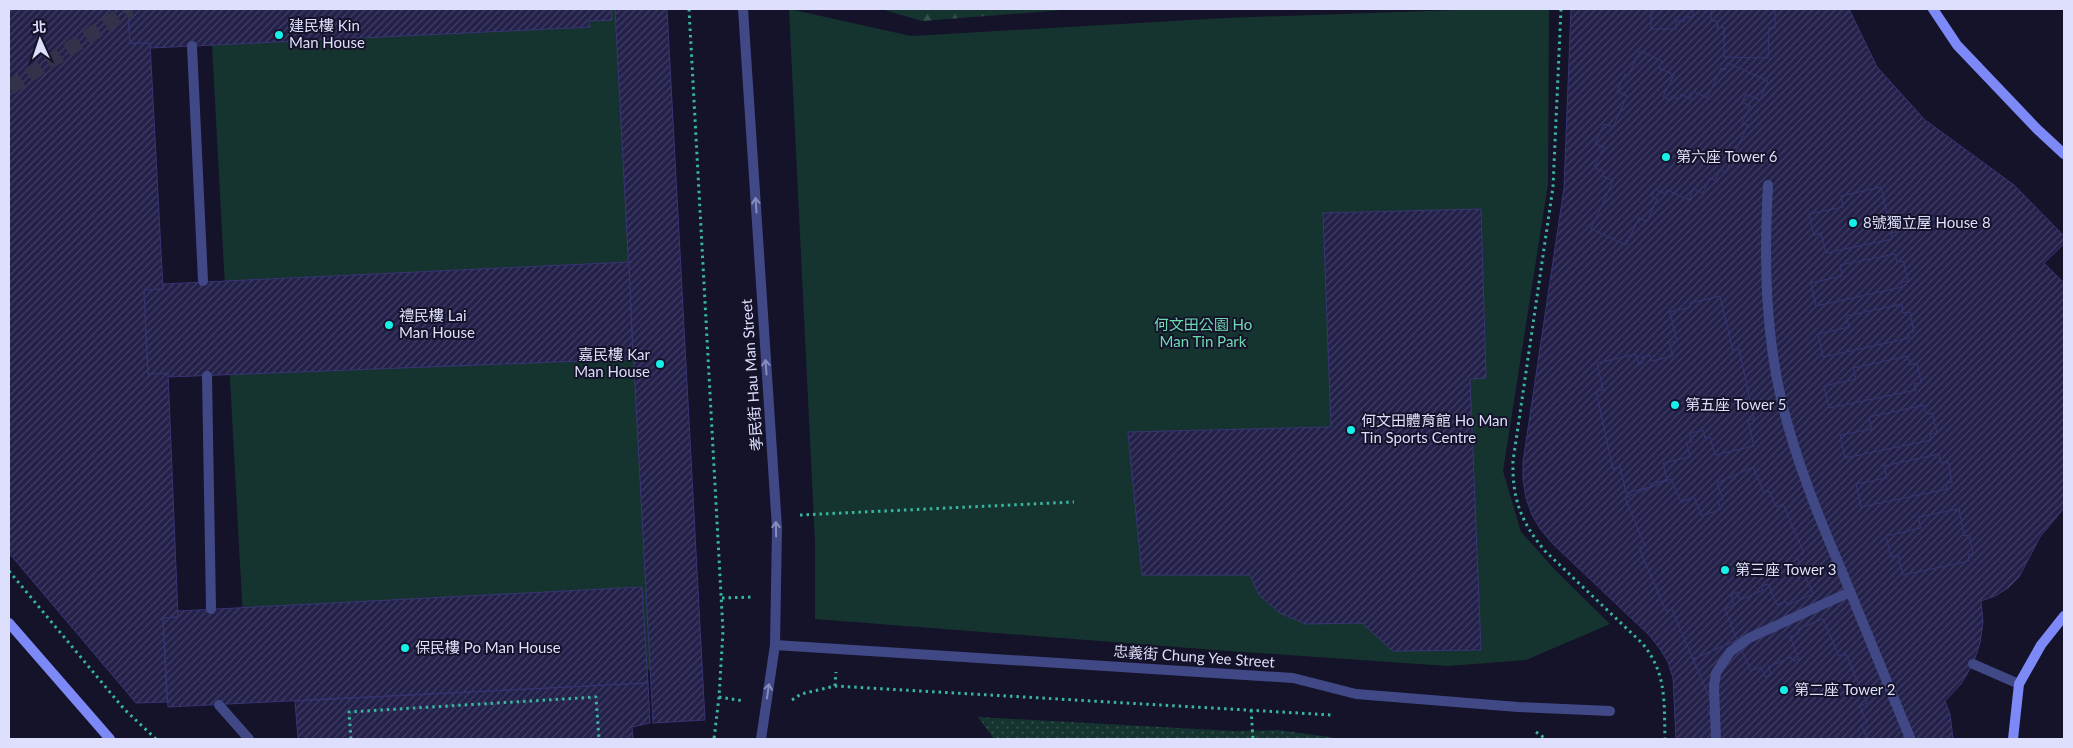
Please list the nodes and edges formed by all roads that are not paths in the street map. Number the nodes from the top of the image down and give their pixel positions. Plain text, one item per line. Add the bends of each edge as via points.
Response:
1 (743, 9) edge
2 (1933, 9) edge
3 (192, 46) dead end
4 (2064, 154) edge
5 (1768, 185) dead end
6 (203, 281) dead end
7 (207, 376) dead end
8 (1850, 592) junction
9 (211, 609) dead end
10 (2064, 616) edge
11 (9, 623) edge
12 (775, 645) junction
13 (1973, 664) dead end
14 (2019, 684) junction
15 (219, 705) dead end
16 (1610, 711) dead end
17 (1910, 738) edge
18 (110, 739) edge
19 (249, 739) edge
20 (761, 739) edge
21 (1716, 739) edge
22 (2013, 739) edge

12 -> 1 street, 孝民街 Hau Man Street via 777,528
2 - 4 street via 1957,45
3 - 6 street
5 - 8 street via 1766,293 1782,401 1814,506
7 - 9 street
8 - 17 street
8 - 21 street via 1739,643 1730,652 1716,674
10 - 14 street via 2041,645
11 - 18 street
12 - 16 street, 忠義街 Chung Yee Street via 1293,678 1356,694
20 -> 12 street, 孝民街 Hau Man Street
13 - 14 street
14 - 22 street
15 - 19 street

